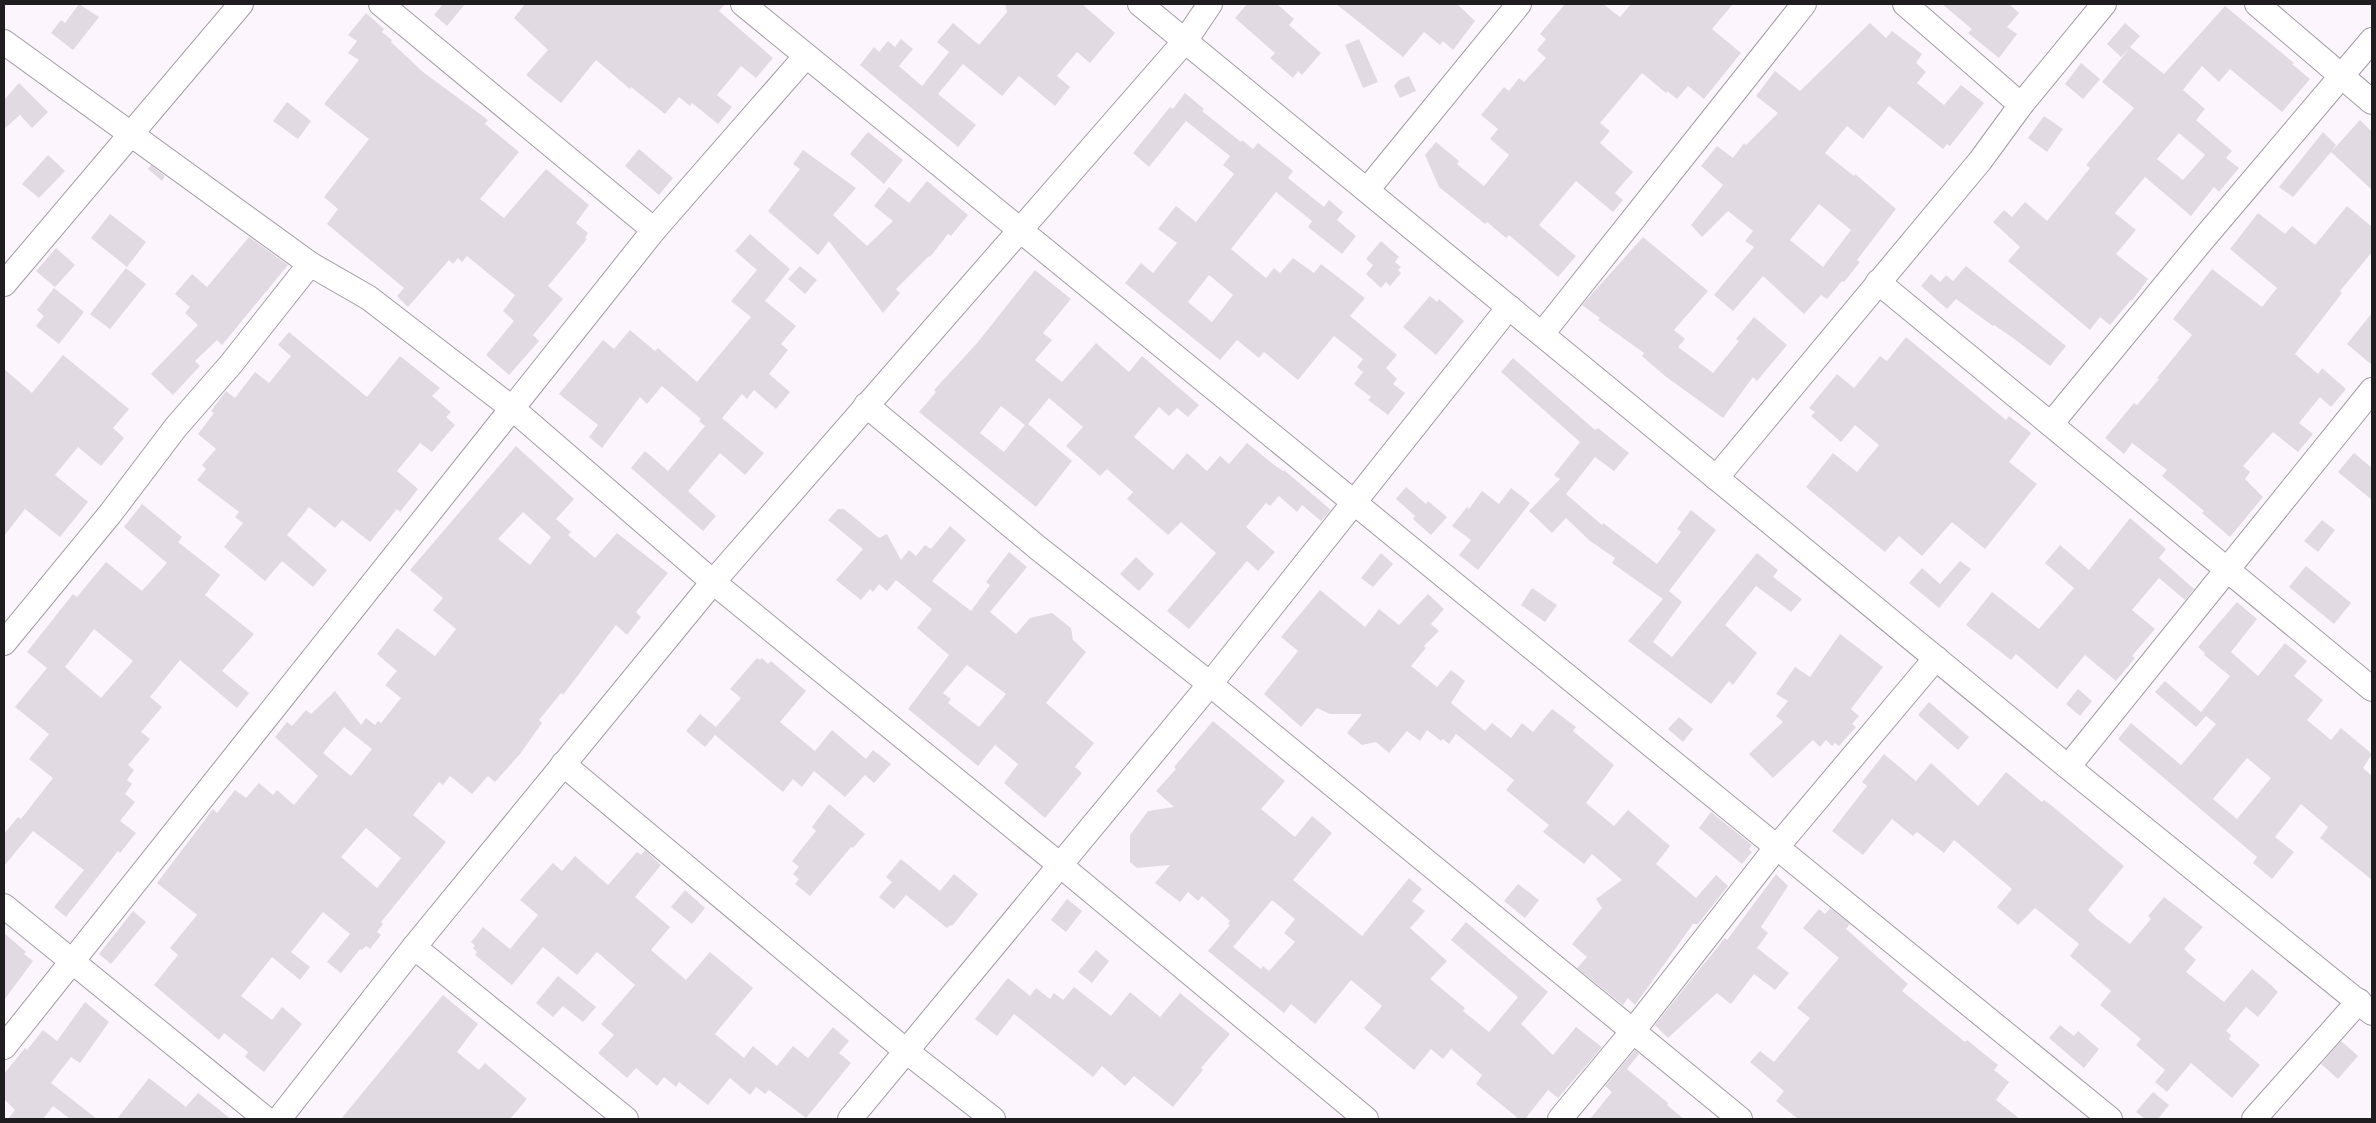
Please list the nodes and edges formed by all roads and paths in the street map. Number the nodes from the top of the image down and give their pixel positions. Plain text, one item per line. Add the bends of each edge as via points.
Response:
1 (241, 4) edge
2 (381, 4) edge
3 (743, 4) edge
4 (1140, 4) edge
5 (1210, 4) edge
6 (1519, 4) edge
7 (1804, 4) edge
8 (1905, 4) edge
9 (2104, 4) edge
10 (2257, 4) edge
11 (1185, 40) junction
12 (2372, 40) edge
13 (4, 42) edge
14 (806, 56) junction
15 (2342, 77) junction
16 (2372, 102) edge
17 (2021, 105) junction
18 (130, 133) junction
19 (1367, 190) junction
20 (1020, 228) junction
21 (654, 230) junction
22 (310, 264) junction
23 (1878, 282) junction
24 (4, 284) edge
25 (1509, 307) junction
26 (1542, 334) junction
27 (2371, 395) edge
28 (866, 405) junction
29 (513, 409) junction
30 (2051, 424) junction
31 (1716, 478) junction
32 (1355, 502) junction
33 (2227, 570) junction
34 (713, 582) junction
35 (4, 643) edge
36 (1936, 658) junction
37 (1210, 684) junction
38 (2372, 689) edge
39 (563, 764) junction
40 (2068, 767) junction
41 (1776, 848) junction
42 (1060, 864) junction
43 (4, 906) edge
44 (414, 947) junction
45 (70, 962) junction
46 (2365, 1007) edge
47 (1633, 1031) junction
48 (4, 1047) edge
49 (906, 1051) junction
50 (266, 1119) edge
51 (279, 1119) edge
52 (626, 1119) edge
53 (850, 1119) edge
54 (993, 1119) edge
55 (1366, 1119) edge
56 (1560, 1119) edge
57 (1740, 1119) edge
58 (2110, 1119) edge
59 (2254, 1119) edge

1 - 18 street
2 - 21 street
3 - 14 street
4 - 11 street
5 - 11 street
6 - 19 street
7 - 26 street
8 - 17 street
9 - 17 street
10 - 15 street
11 - 19 street
11 - 20 street
12 - 15 street
13 - 18 street
14 - 20 street
14 - 21 street
15 - 16 street
15 - 30 street
17 - 23 street via 1980,161
18 - 22 street
18 - 24 street
19 - 25 street
20 - 28 street
20 - 32 street
21 - 29 street
22 - 29 street via 369,298
22 - 35 street
23 - 30 street
23 - 31 street
25 - 26 street
25 - 32 street
26 - 31 street
27 - 33 street
28 - 34 street
28 - 37 street via 1038,548
29 - 34 street
29 - 45 street
30 - 33 street
31 - 36 street
32 - 37 street
32 - 41 street
33 - 38 street
33 - 40 street
34 - 39 street
34 - 42 street
36 - 40 street
36 - 41 street
37 - 42 street
37 - 47 street
39 - 44 street
39 - 49 street
40 - 46 street
41 - 47 street
41 - 58 street
42 - 49 street
42 - 55 street
43 - 45 street
44 - 51 street
44 - 52 street
45 - 48 street
45 - 50 street
46 - 59 street
47 - 56 street
47 - 57 street
49 - 53 street
49 - 54 street

